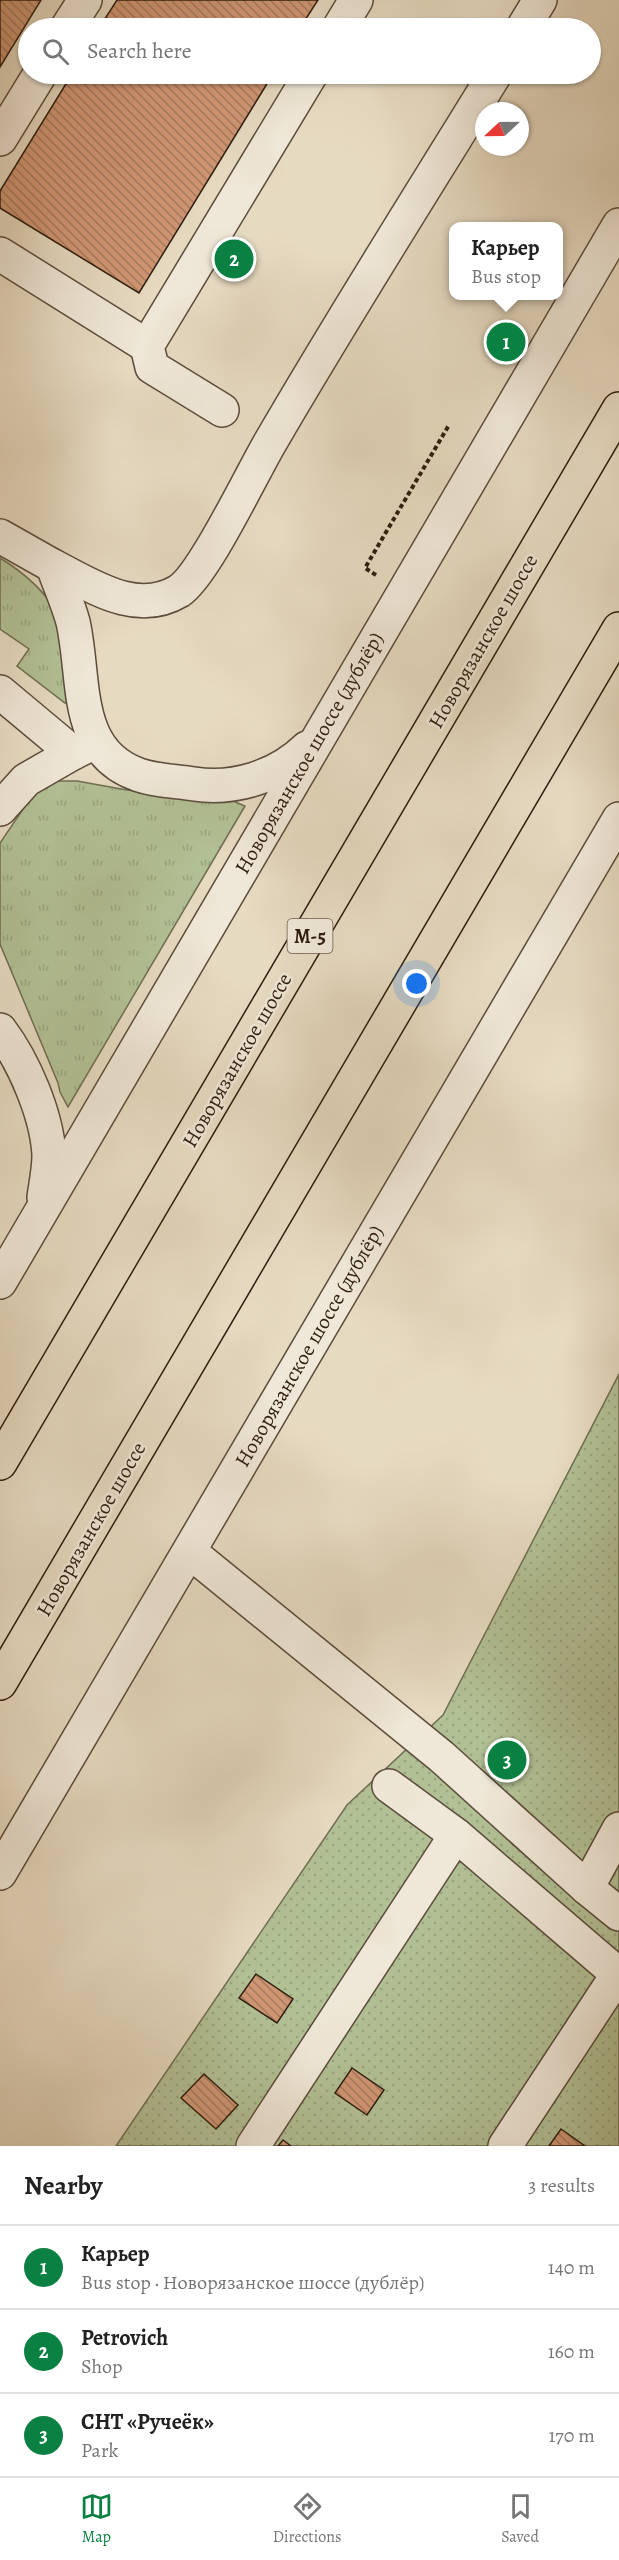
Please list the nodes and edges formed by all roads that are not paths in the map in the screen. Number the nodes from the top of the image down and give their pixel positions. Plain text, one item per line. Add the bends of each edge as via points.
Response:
1 (85, 0) edge
2 (356, 0) edge
3 (540, 0) edge
4 (74, 18) edge
5 (345, 18) edge
6 (529, 18) edge
7 (34, 84) edge
8 (305, 84) edge
9 (489, 84) edge
10 (0, 139) edge
11 (619, 225) edge
12 (0, 254) edge
13 (147, 346) junction
14 (619, 409) edge
15 (222, 410) dead end
16 (0, 536) edge
17 (53, 566) junction
18 (619, 629) edge
19 (0, 692) edge
20 (319, 736) junction
21 (84, 748) junction
22 (0, 808) edge
23 (619, 819) edge
24 (0, 1008) edge
25 (6, 1038) edge
26 (43, 1208) junction
27 (0, 1282) edge
28 (0, 1463) edge
29 (190, 1552) junction
30 (0, 1683) edge
31 (388, 1786) dead end
32 (619, 1829) edge
33 (456, 1835) junction
34 (0, 1874) edge
35 (587, 1888) junction
36 (619, 1914) edge
37 (618, 1974) edge
38 (253, 2146) edge
39 (505, 2146) edge

1 - 4 street
2 - 5 street
3 - 6 street
7 - 10 street
8 - 13 street
9 - 17 street via 271,440 193,576 180,590 147,602 117,597
11 - 20 street, Новорязанское шоссе (дублёр)
12 - 13 street
13 - 15 street via 152,367
14 - 28 highway, Новорязанское шоссе / М-5
16 - 17 street
17 - 21 street via 72,622 89,726
18 - 30 highway, Новорязанское шоссе
19 - 21 street
20 - 21 street via 293,762 265,776 209,786 139,775
20 - 26 street, Новорязанское шоссе (дублёр)
21 - 22 street via 26,780
23 - 29 street, Новорязанское шоссе (дублёр)
24 - 25 street
25 - 26 street via 44,1118 49,1156
26 - 27 street, Новорязанское шоссе (дублёр)
29 - 34 street, Новорязанское шоссе (дублёр)
29 - 35 street via 442,1757
31 - 33 street
32 - 35 street
33 - 37 street
33 - 38 street
35 - 36 street
37 - 39 street

